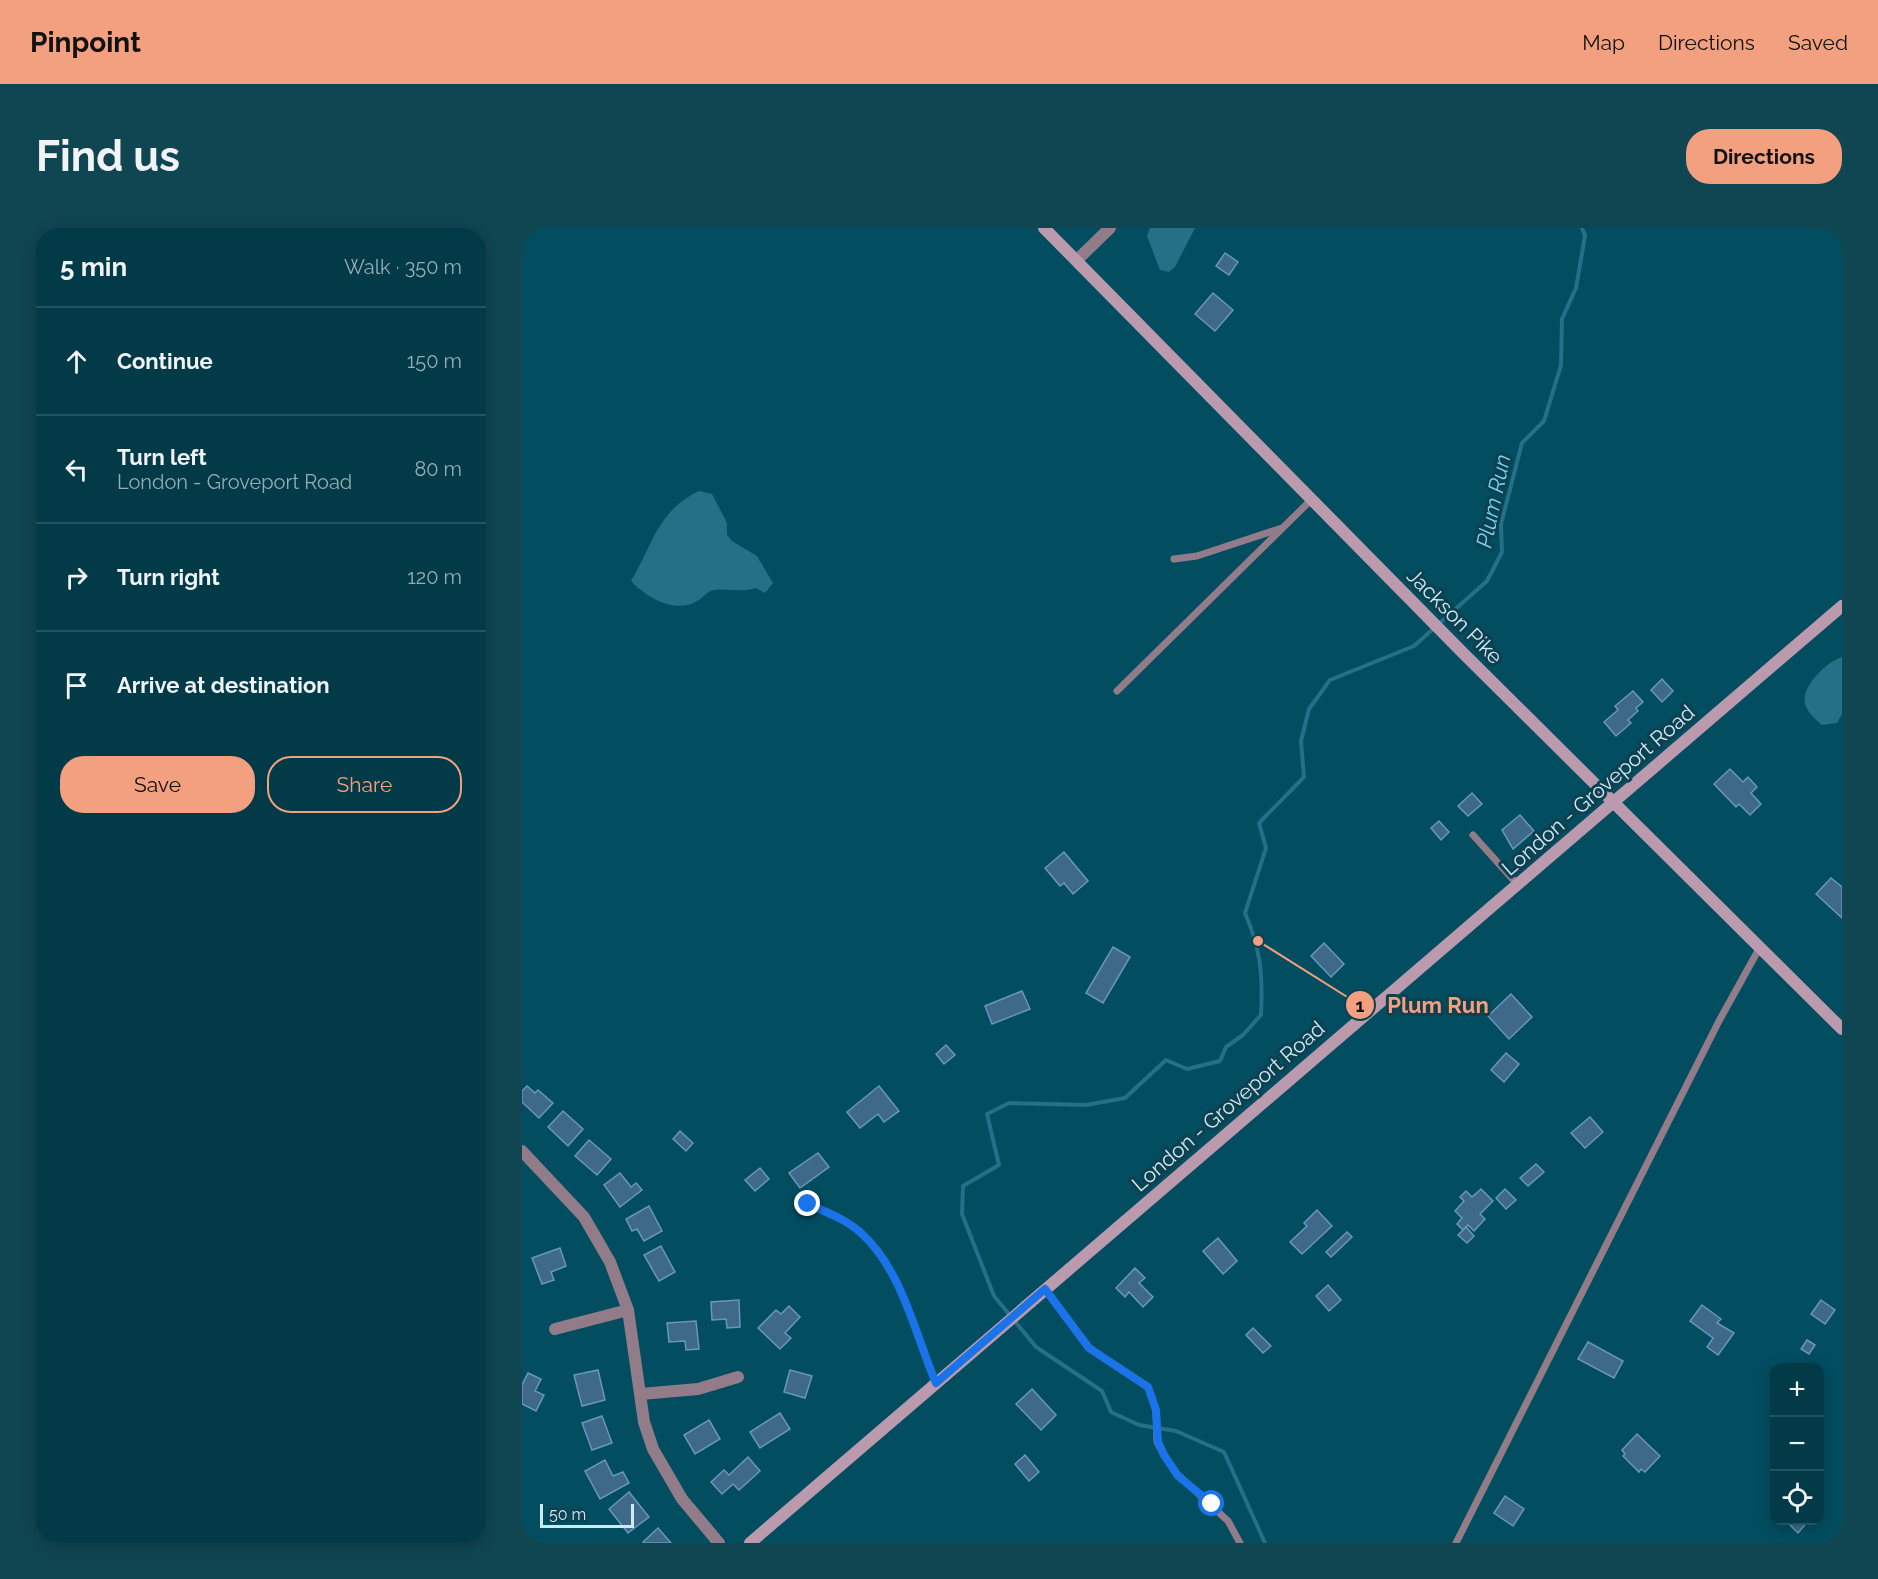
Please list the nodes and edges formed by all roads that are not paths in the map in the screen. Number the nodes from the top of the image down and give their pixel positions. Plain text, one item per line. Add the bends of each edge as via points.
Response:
1 (1044, 228) edge
2 (1110, 228) edge
3 (1077, 261) junction
4 (1311, 500) junction
5 (1284, 528) junction
6 (1174, 559) dead end
7 (1842, 606) edge
8 (1117, 691) dead end
9 (1613, 803) junction
10 (1473, 835) dead end
11 (1517, 885) junction
12 (1760, 947) junction
13 (1842, 1029) edge
14 (522, 1151) edge
15 (808, 1204) dead end
16 (1041, 1292) junction
17 (628, 1310) junction
18 (555, 1329) dead end
19 (738, 1377) dead end
20 (936, 1383) junction
21 (641, 1394) junction
22 (719, 1543) edge
23 (750, 1543) edge
24 (1240, 1543) edge
25 (1456, 1543) edge

1 - 3 main road, Jackson Pike
2 - 3 street
3 - 4 main road, Jackson Pike
4 - 5 lane
4 - 9 main road, Jackson Pike
5 - 6 lane via 1197,556
5 - 8 lane
7 - 9 main road, London - Groveport Road
9 - 11 main road, London - Groveport Road
9 - 12 main road, Jackson Pike
10 - 11 lane
11 - 16 main road, London - Groveport Road
12 - 13 main road, Jackson Pike
12 - 25 lane via 1713,1031
14 - 17 street via 584,1217 610,1262
15 - 20 lane via 842,1219 877,1250 891,1272
16 - 20 main road, London - Groveport Road
16 - 24 lane via 1089,1348 1148,1387 1153,1397 1158,1442 1177,1474 1228,1521
17 - 18 street
17 - 21 street
19 - 21 street via 698,1389
20 - 23 main road, London - Groveport Road
21 - 22 street via 644,1422 653,1449 682,1498

